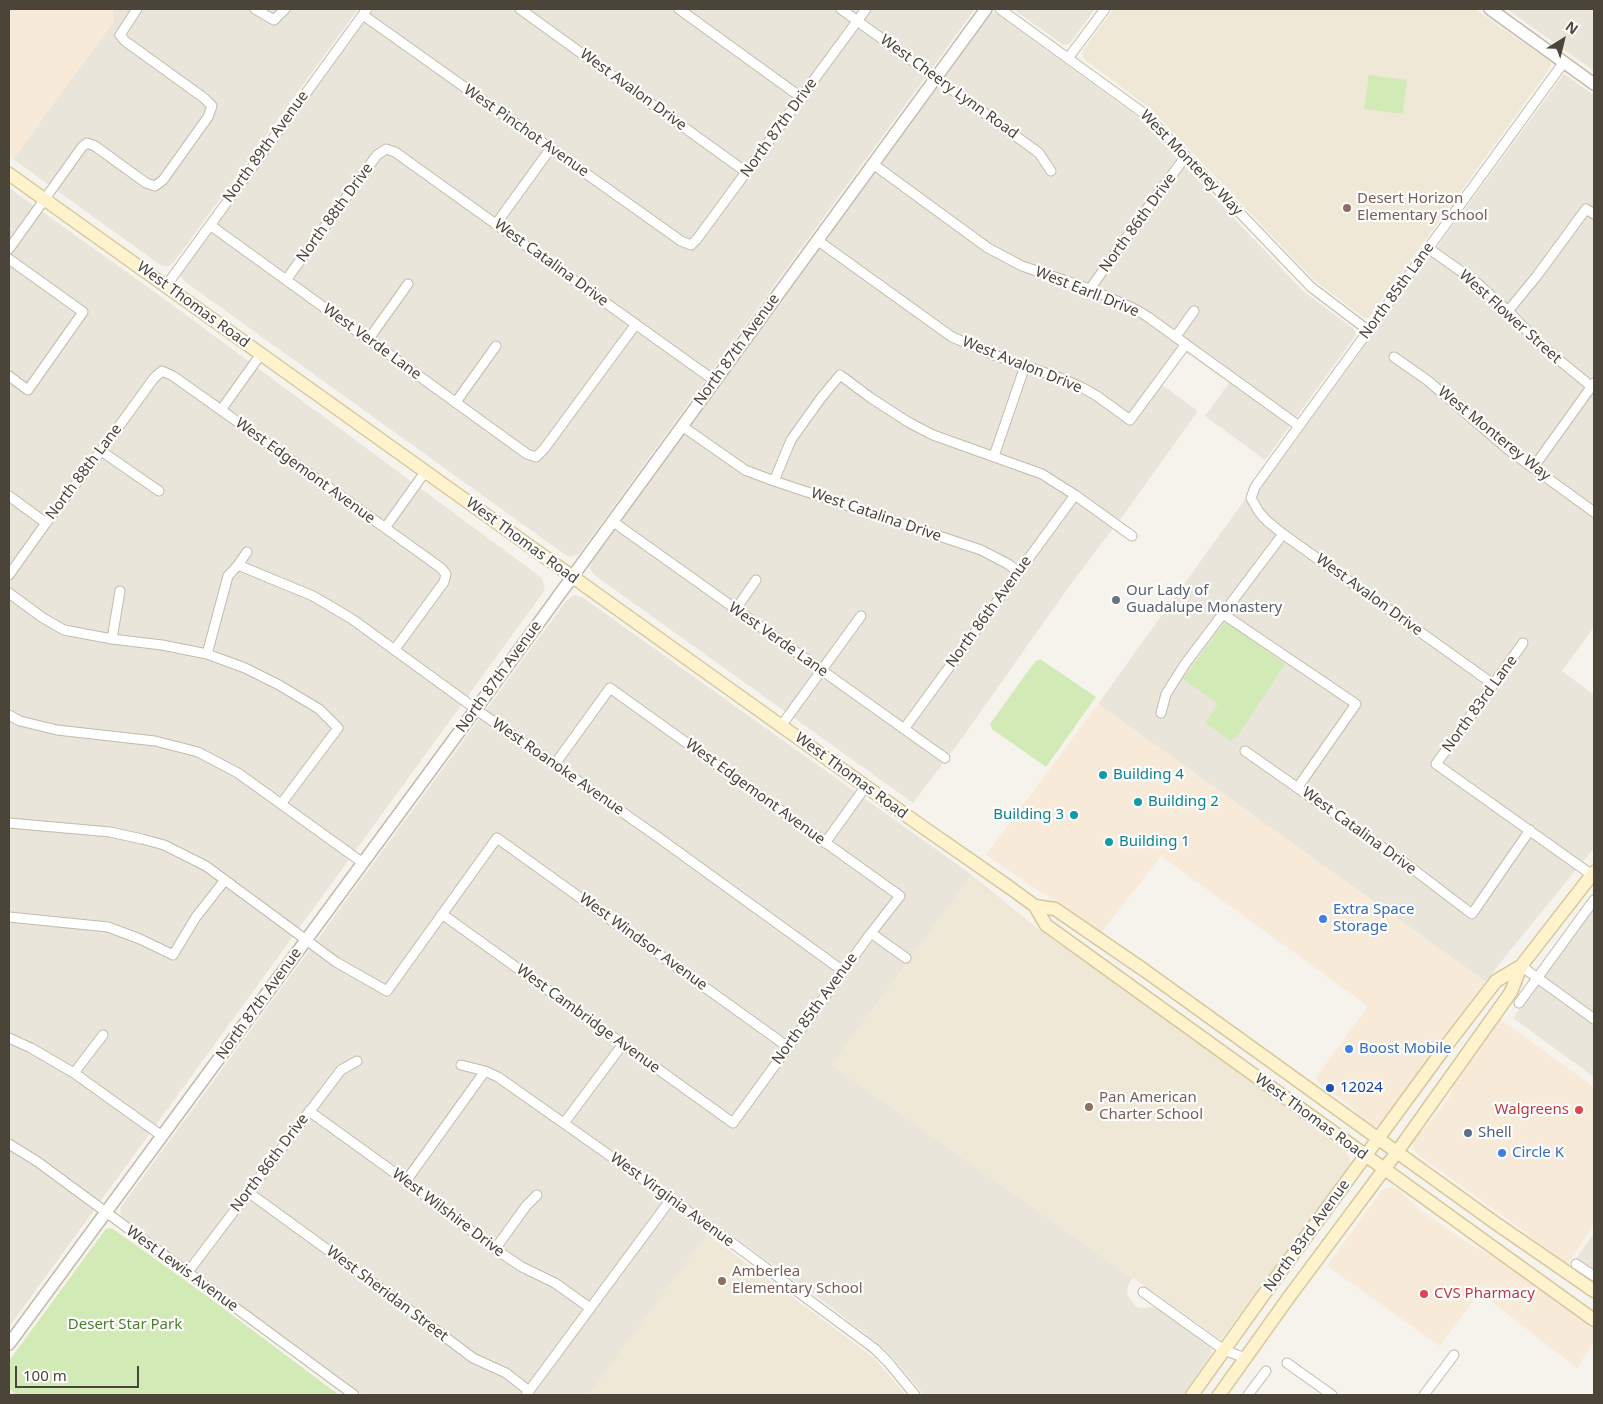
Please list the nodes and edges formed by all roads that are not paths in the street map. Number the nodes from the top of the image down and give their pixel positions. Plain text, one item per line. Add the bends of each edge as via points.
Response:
1 (137, 9) edge
2 (255, 9) edge
3 (285, 9) edge
4 (520, 9) edge
5 (679, 9) edge
6 (841, 9) edge
7 (866, 9) edge
8 (986, 9) edge
9 (1000, 9) edge
10 (1105, 9) edge
11 (1490, 9) edge
12 (365, 12) edge
13 (857, 20) junction
14 (1069, 57) junction
15 (1564, 62) junction
16 (936, 77) junction
17 (1594, 84) edge
18 (802, 98) junction
19 (551, 148) junction
20 (386, 149) joint
21 (1186, 156) junction
22 (873, 164) junction
23 (1051, 171) dead end
24 (746, 172) junction
25 (9, 174) edge
26 (44, 199) junction
27 (1590, 211) edge
28 (496, 224) junction
29 (210, 225) junction
30 (817, 240) junction
31 (691, 245) joint
32 (1428, 248) junction
33 (9, 249) edge
34 (9, 259) edge
35 (286, 280) junction
36 (408, 284) dead end
37 (166, 286) junction
38 (1090, 289) junction
39 (1194, 311) dead end
40 (1508, 311) junction
41 (636, 324) junction
42 (1369, 331) junction
43 (1176, 336) junction
44 (368, 340) junction
45 (1186, 344) junction
46 (496, 346) dead end
47 (261, 354) junction
48 (1394, 357) dead end
49 (1025, 366) junction
50 (162, 371) joint
51 (9, 376) edge
52 (715, 381) junction
53 (1593, 384) edge
54 (456, 402) junction
55 (221, 410) junction
56 (682, 426) junction
57 (1299, 426) junction
58 (101, 451) junction
59 (994, 456) junction
60 (1533, 468) junction
61 (425, 472) junction
62 (774, 481) junction
63 (159, 491) dead end
64 (1075, 495) junction
65 (9, 496) edge
66 (1252, 498) joint
67 (1594, 512) edge
68 (612, 521) junction
69 (46, 523) junction
70 (385, 528) junction
71 (1283, 534) junction
72 (1132, 536) dead end
73 (247, 552) dead end
74 (238, 565) junction
75 (1019, 572) junction
76 (9, 575) edge
77 (572, 577) junction
78 (756, 580) dead end
79 (120, 591) dead end
80 (9, 593) edge
81 (736, 609) junction
82 (1223, 614) junction
83 (861, 616) dead end
84 (112, 639) junction
85 (1523, 643) dead end
86 (395, 649) junction
87 (207, 654) junction
88 (822, 670) junction
89 (1493, 684) junction
90 (476, 709) junction
91 (1161, 712) dead end
92 (9, 716) edge
93 (781, 726) junction
94 (904, 729) junction
95 (1245, 751) dead end
96 (945, 758) dead end
97 (555, 764) junction
98 (866, 786) junction
99 (1298, 787) junction
100 (281, 804) junction
101 (9, 823) edge
102 (1530, 830) junction
103 (825, 843) junction
104 (363, 863) junction
105 (1593, 873) edge
106 (225, 880) junction
107 (900, 896) joint
108 (1594, 901) edge
109 (1036, 906) junction
110 (442, 914) junction
111 (9, 917) edge
112 (871, 933) junction
113 (306, 940) junction
114 (906, 958) dead end
115 (1521, 966) junction
116 (843, 971) junction
117 (1538, 978) junction
118 (1519, 1003) dead end
119 (1203, 1013) junction
120 (1594, 1019) edge
121 (1190, 1030) junction
122 (103, 1035) dead end
123 (9, 1038) edge
124 (623, 1044) junction
125 (788, 1047) junction
126 (357, 1061) dead end
127 (461, 1065) dead end
128 (485, 1071) junction
129 (74, 1073) junction
130 (309, 1111) junction
131 (564, 1123) junction
132 (733, 1123) joint
133 (162, 1136) junction
134 (1378, 1139) junction
135 (9, 1144) edge
136 (1397, 1152) junction
137 (1365, 1156) junction
138 (1384, 1170) junction
139 (406, 1181) junction
140 (248, 1192) junction
141 (537, 1195) dead end
142 (671, 1199) junction
143 (105, 1213) junction
144 (495, 1249) junction
145 (1576, 1264) dead end
146 (188, 1272) junction
147 (1594, 1276) edge
148 (1594, 1291) edge
149 (1143, 1292) dead end
150 (590, 1308) junction
151 (1594, 1319) edge
152 (9, 1344) edge
153 (1224, 1350) junction
154 (1454, 1355) dead end
155 (1245, 1358) junction
156 (1287, 1362) dead end
157 (1266, 1371) dead end
158 (528, 1393) edge
159 (354, 1395) edge
160 (915, 1395) edge
161 (1192, 1395) edge
162 (1220, 1395) edge
163 (1248, 1395) edge
164 (1332, 1395) edge
165 (1424, 1395) edge

1 - 26 street via 120,35 204,98 212,106 208,117 163,180 155,186 87,143
2 - 3 street via 274,20
4 - 24 street, West Avalon Drive
5 - 18 street
6 - 13 street, West Cheery Lynn Road
7 - 13 street, North 87th Drive
8 - 16 street, North 87th Avenue
9 - 14 street, West Monterey Way
10 - 14 street
11 - 15 street
12 - 19 street, West Pinchot Avenue
12 - 29 street, North 89th Avenue
13 - 16 street, West Cheery Lynn Road
13 - 18 street, North 87th Drive
14 - 21 street, West Monterey Way via 1138,108
15 - 17 street
15 - 32 street, North 85th Lane
16 - 22 street, North 87th Avenue
16 - 23 street, West Cheery Lynn Road via 1039,153
18 - 24 street, North 87th Drive
19 - 28 street
19 - 31 street, West Pinchot Avenue
20 - 28 street, West Catalina Drive via 395,152
20 - 35 street, North 88th Drive via 377,154
21 - 38 street, North 86th Drive
21 - 42 street, West Monterey Way via 1311,287
22 - 30 street, North 87th Avenue
22 - 38 street, West Earll Drive via 988,248 1022,266
24 - 31 street, North 87th Drive
25 - 26 main road, West Thomas Road
26 - 33 street
26 - 37 main road, West Thomas Road
27 - 40 street
28 - 41 street, West Catalina Drive
29 - 35 street, West Verde Lane
29 - 37 street, North 89th Avenue
30 - 49 street, West Avalon Drive via 952,337
30 - 52 street, North 87th Avenue
32 - 40 street, West Flower Street via 1476,282
32 - 42 street, North 85th Lane
34 - 51 street via 83,312 28,390
35 - 44 street, West Verde Lane
36 - 44 street
37 - 47 main road, West Thomas Road
38 - 43 street, West Earll Drive via 1135,309
39 - 43 street
40 - 53 street, West Flower Street via 1542,346
41 - 52 street, West Catalina Drive
41 - 54 street, West Verde Lane via 536,457 527,454
42 - 57 street, North 85th Lane
43 - 45 street, West Earll Drive
44 - 54 street, West Verde Lane
45 - 49 street, West Avalon Drive via 1130,420 1083,388
45 - 57 street, West Earll Drive
46 - 54 street
47 - 55 street
47 - 61 main road, West Thomas Road
48 - 60 street, West Monterey Way via 1427,380
49 - 59 street
50 - 55 street, West Edgemont Avenue
50 - 58 street, North 88th Lane
52 - 56 street, North 87th Avenue
53 - 60 street
55 - 70 street, West Edgemont Avenue
56 - 62 street, West Catalina Drive via 740,467
56 - 68 street, North 87th Avenue
57 - 66 street, North 85th Lane via 1255,487
58 - 63 street
58 - 69 street, North 88th Lane
59 - 62 street via 933,435 908,422 840,375 791,440
59 - 64 street via 1042,474
60 - 67 street, West Monterey Way
61 - 70 street
61 - 77 main road, West Thomas Road
62 - 75 street, West Catalina Drive via 981,550
64 - 72 street
64 - 75 street, North 86th Avenue
65 - 69 street
66 - 71 street, West Avalon Drive via 1259,512
68 - 77 street, North 87th Avenue
68 - 81 street, West Verde Lane
69 - 76 street, North 88th Lane
70 - 86 street, West Edgemont Avenue via 446,574 444,582
71 - 82 street
71 - 89 street, West Avalon Drive
73 - 74 street
74 - 86 street, West Roanoke Avenue via 312,596
74 - 87 street via 228,576
75 - 94 street, North 86th Avenue
77 - 90 street, North 87th Avenue
77 - 93 main road, West Thomas Road
78 - 81 street
79 - 84 street
80 - 84 street via 64,630
81 - 88 street, West Verde Lane
82 - 91 street via 1166,694
82 - 99 street via 1356,704
83 - 88 street
84 - 87 street
85 - 89 street, North 83rd Lane
86 - 90 street, West Roanoke Avenue
87 - 100 street via 279,685 319,708 338,728
88 - 93 street
88 - 94 street, West Verde Lane
89 - 102 street, North 83rd Lane via 1436,764
90 - 97 street, West Roanoke Avenue
90 - 104 street, North 87th Avenue
92 - 100 street via 57,730 155,741 198,752 238,772
93 - 98 main road, West Thomas Road
94 - 96 street, West Verde Lane
95 - 99 street, West Catalina Drive
97 - 103 street, West Edgemont Avenue via 610,688
97 - 116 street, West Roanoke Avenue
98 - 103 street
98 - 109 main road, West Thomas Road
99 - 102 street, West Catalina Drive via 1472,914
100 - 104 street
101 - 106 street via 110,832 142,839 187,856
102 - 105 street
103 - 107 street, West Edgemont Avenue
104 - 113 street, North 87th Avenue
105 - 115 main road, North 83rd Avenue
106 - 111 street via 196,917 173,955 108,927
106 - 113 street
107 - 112 street, North 85th Avenue
108 - 117 street
109 - 119 main road, West Thomas Road via 1055,909
109 - 121 main road, West Thomas Road via 1046,925
110 - 113 street via 387,991 336,962
110 - 124 street, West Cambridge Avenue
110 - 125 street, West Windsor Avenue via 498,838
112 - 114 street
112 - 116 street, North 85th Avenue
113 - 133 street, North 87th Avenue
115 - 117 street
115 - 134 main road, North 83rd Avenue via 1496,981
115 - 136 main road, North 83rd Avenue via 1511,992
116 - 125 street, North 85th Avenue
117 - 118 street
117 - 120 street
119 - 121 main road
119 - 134 main road, West Thomas Road
121 - 137 main road, West Thomas Road
122 - 129 street
123 - 129 street
124 - 131 street
124 - 132 street, West Cambridge Avenue
125 - 132 street, North 85th Avenue
126 - 130 street, North 86th Drive via 341,1070
127 - 128 street, West Virginia Avenue
128 - 131 street, West Virginia Avenue
128 - 139 street
129 - 133 street
130 - 139 street, West Wilshire Drive
130 - 140 street, North 86th Drive
131 - 142 street, West Virginia Avenue
133 - 143 street, North 87th Avenue
134 - 136 main road, West Thomas Road
134 - 137 main road, North 83rd Avenue
135 - 143 street, West Lewis Avenue
136 - 138 main road, North 83rd Avenue
136 - 148 main road, West Thomas Road
137 - 138 main road, West Thomas Road
137 - 153 main road, North 83rd Avenue
138 - 151 main road, West Thomas Road
138 - 155 main road, North 83rd Avenue
139 - 144 street, West Wilshire Drive
140 - 146 street, North 86th Drive
140 - 158 street, West Sheridan Street via 473,1358 506,1373
141 - 144 street
142 - 150 street
142 - 160 street, West Virginia Avenue via 875,1349
143 - 146 street, West Lewis Avenue
143 - 152 street, North 87th Avenue
144 - 150 street, West Wilshire Drive via 555,1283
145 - 147 street
146 - 159 street, West Lewis Avenue
149 - 153 street
150 - 158 street
153 - 155 street
153 - 161 main road, North 83rd Avenue
154 - 165 street
155 - 162 main road, North 83rd Avenue
156 - 164 street
157 - 163 street

